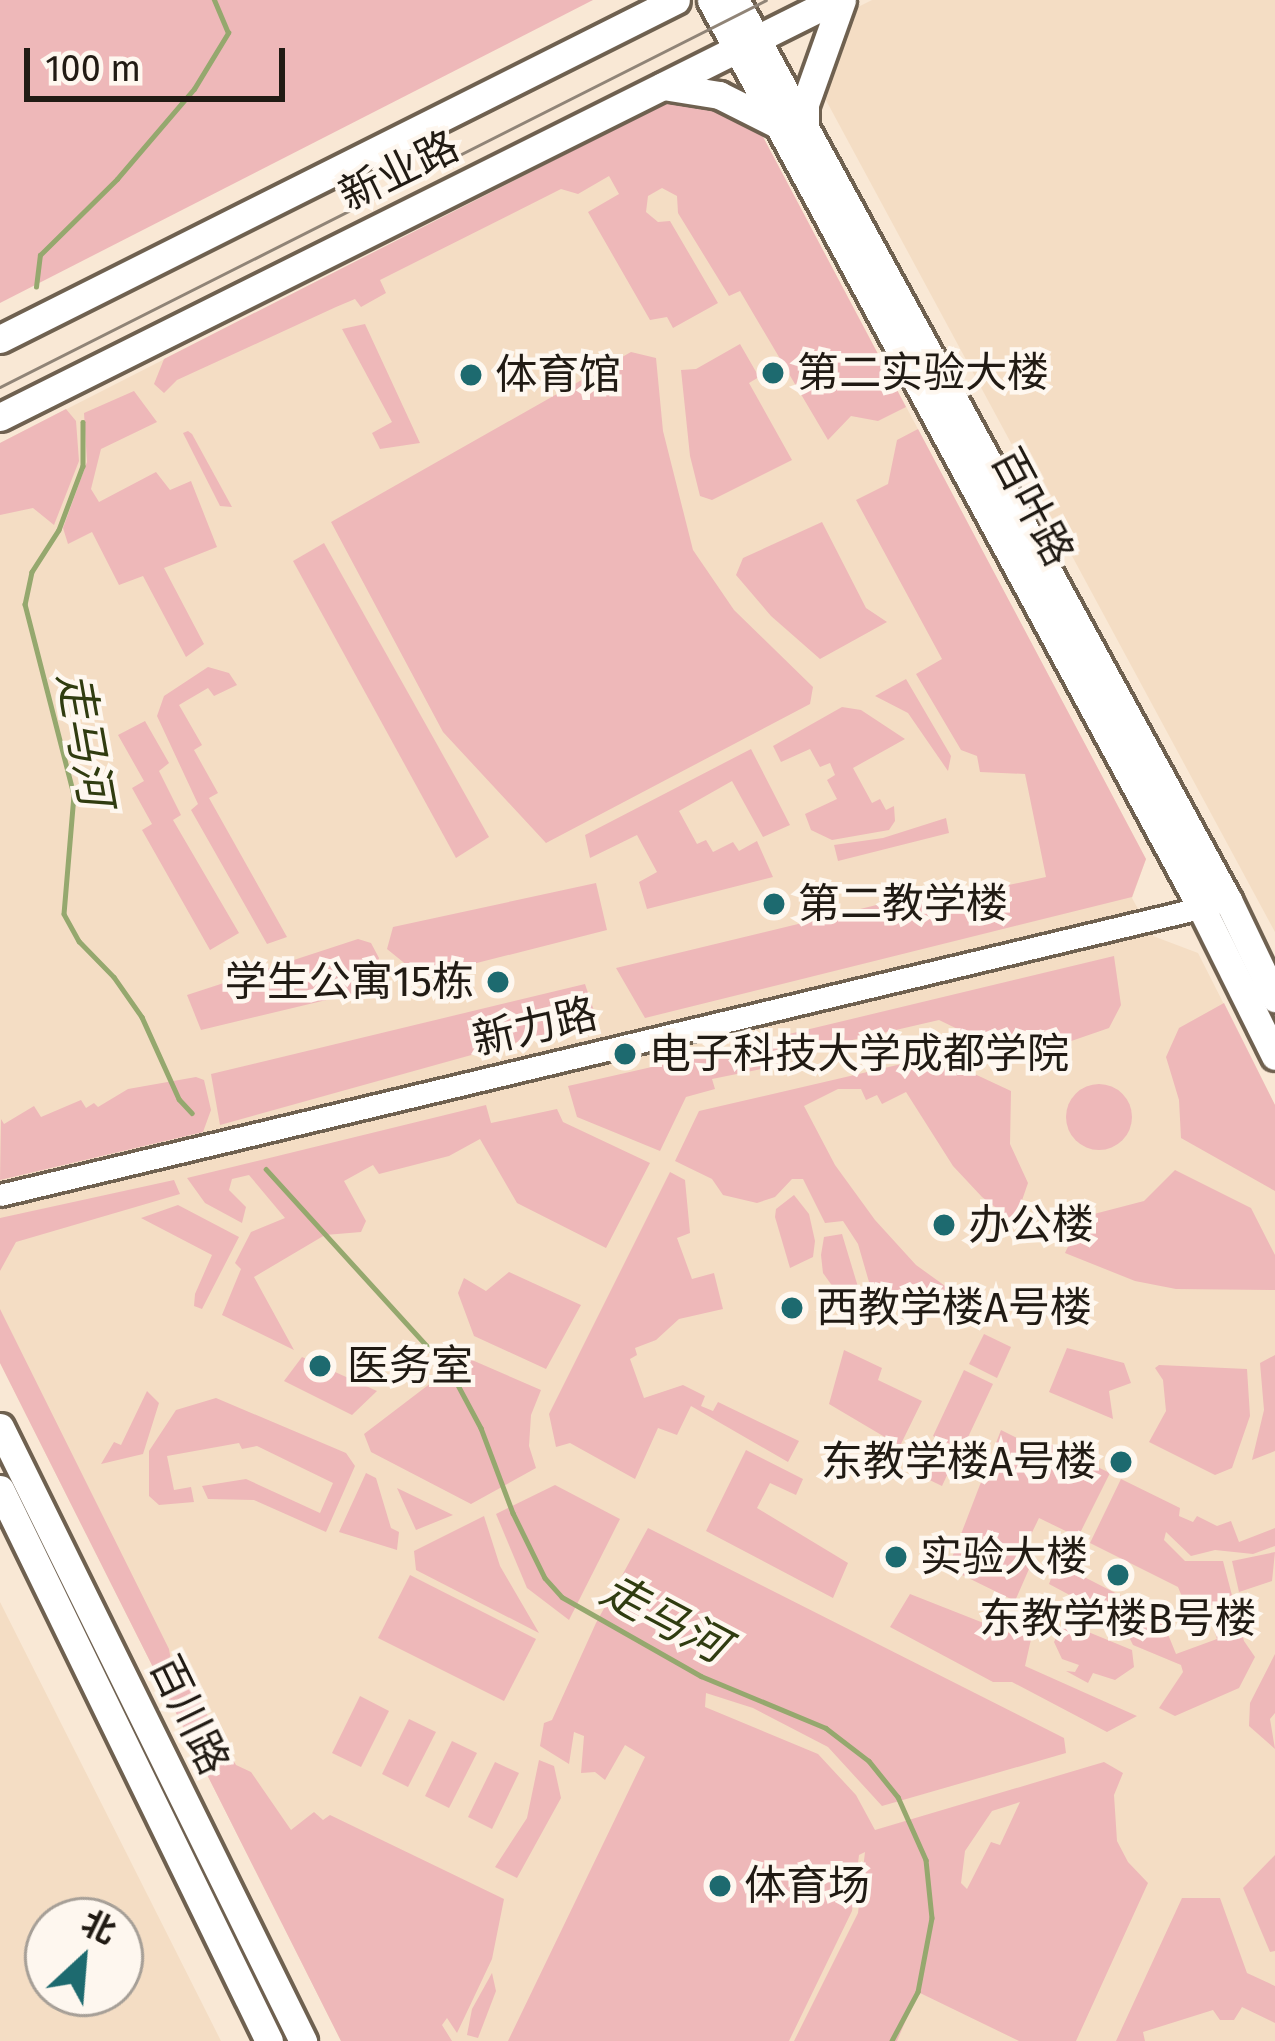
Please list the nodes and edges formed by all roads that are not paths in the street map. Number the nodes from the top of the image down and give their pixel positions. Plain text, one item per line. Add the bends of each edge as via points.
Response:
1 (676, 0) edge
2 (710, 0) edge
3 (735, 0) edge
4 (839, 0) edge
5 (746, 44) junction
6 (663, 86) junction
7 (777, 124) junction
8 (805, 132) junction
9 (0, 339) edge
10 (0, 417) edge
11 (1215, 904) junction
12 (1275, 998) edge
13 (1275, 1055) edge
14 (0, 1195) edge
15 (0, 1427) edge
16 (0, 1489) edge
17 (269, 2041) edge
18 (302, 2041) edge

1 - 9 street, 新业路
2 - 5 street, 百叶路
3 - 5 street, 百叶路
4 - 5 street, 新业路
4 - 8 street via 805,104
5 - 6 street, 新业路
5 - 7 street, 百叶路
5 - 8 street, 百叶路
6 - 7 street via 718,95
6 - 10 street, 新业路
7 - 11 street, 百叶路
8 - 11 street, 百叶路
11 - 12 street, 百叶路
11 - 13 street, 百叶路
11 - 14 street, 新力路
15 - 18 street, 百川路
16 - 17 street, 百川路

